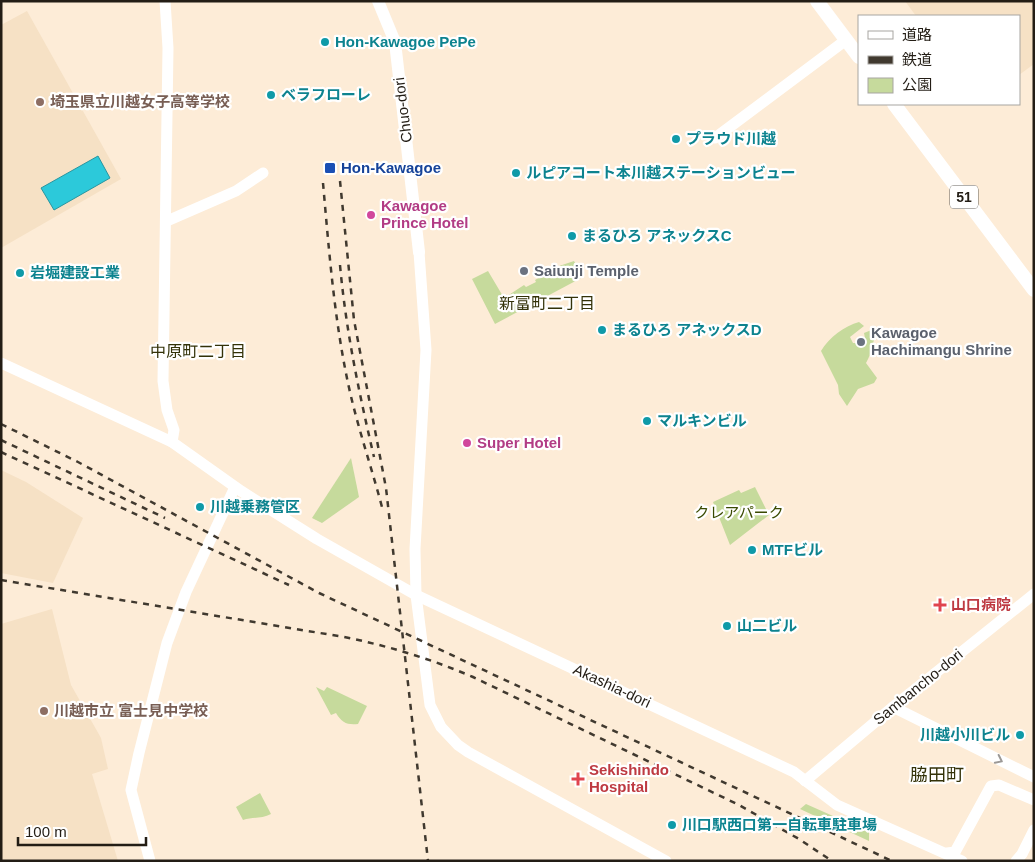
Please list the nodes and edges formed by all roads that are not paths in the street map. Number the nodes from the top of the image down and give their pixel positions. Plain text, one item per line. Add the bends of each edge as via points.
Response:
1 (165, 1) edge
2 (378, 1) edge
3 (817, 1) edge
4 (846, 40) junction
5 (858, 56) edge
6 (895, 105) edge
7 (715, 138) dead end
8 (263, 173) dead end
9 (166, 221) junction
10 (419, 252) joint
11 (1034, 290) edge
12 (1, 363) edge
13 (172, 442) junction
14 (235, 487) junction
15 (1034, 594) edge
16 (416, 595) junction
17 (893, 707) junction
18 (1034, 777) edge
19 (805, 781) junction
20 (1033, 799) edge
21 (1034, 830) edge
22 (947, 853) junction
23 (150, 861) edge
24 (666, 861) edge
25 (962, 861) edge
26 (1016, 861) edge

1 - 9 street via 168,22
2 - 10 main road, Chuo-dori via 395,42
3 - 4 main road
4 - 5 main road
4 - 7 street
6 - 11 main road, 51
8 - 9 street via 236,190
9 - 13 street via 164,381 167,410 174,430
10 - 16 street via 426,350 415,549
12 - 13 street, Akashia-dori
13 - 14 street, Akashia-dori
14 - 16 street, Akashia-dori via 317,539
14 - 23 street via 186,592 165,652 139,753 131,790
15 - 17 street, Sambancho-dori
16 - 19 street, Akashia-dori via 785,768
16 - 24 street via 427,695 433,716 449,736 468,752
17 -> 18 street
17 - 19 street, Sambancho-dori
19 - 22 street, Akashia-dori via 836,805
20 - 22 street via 998,785 991,786 955,852
21 - 26 street
22 - 25 street, Akashia-dori

